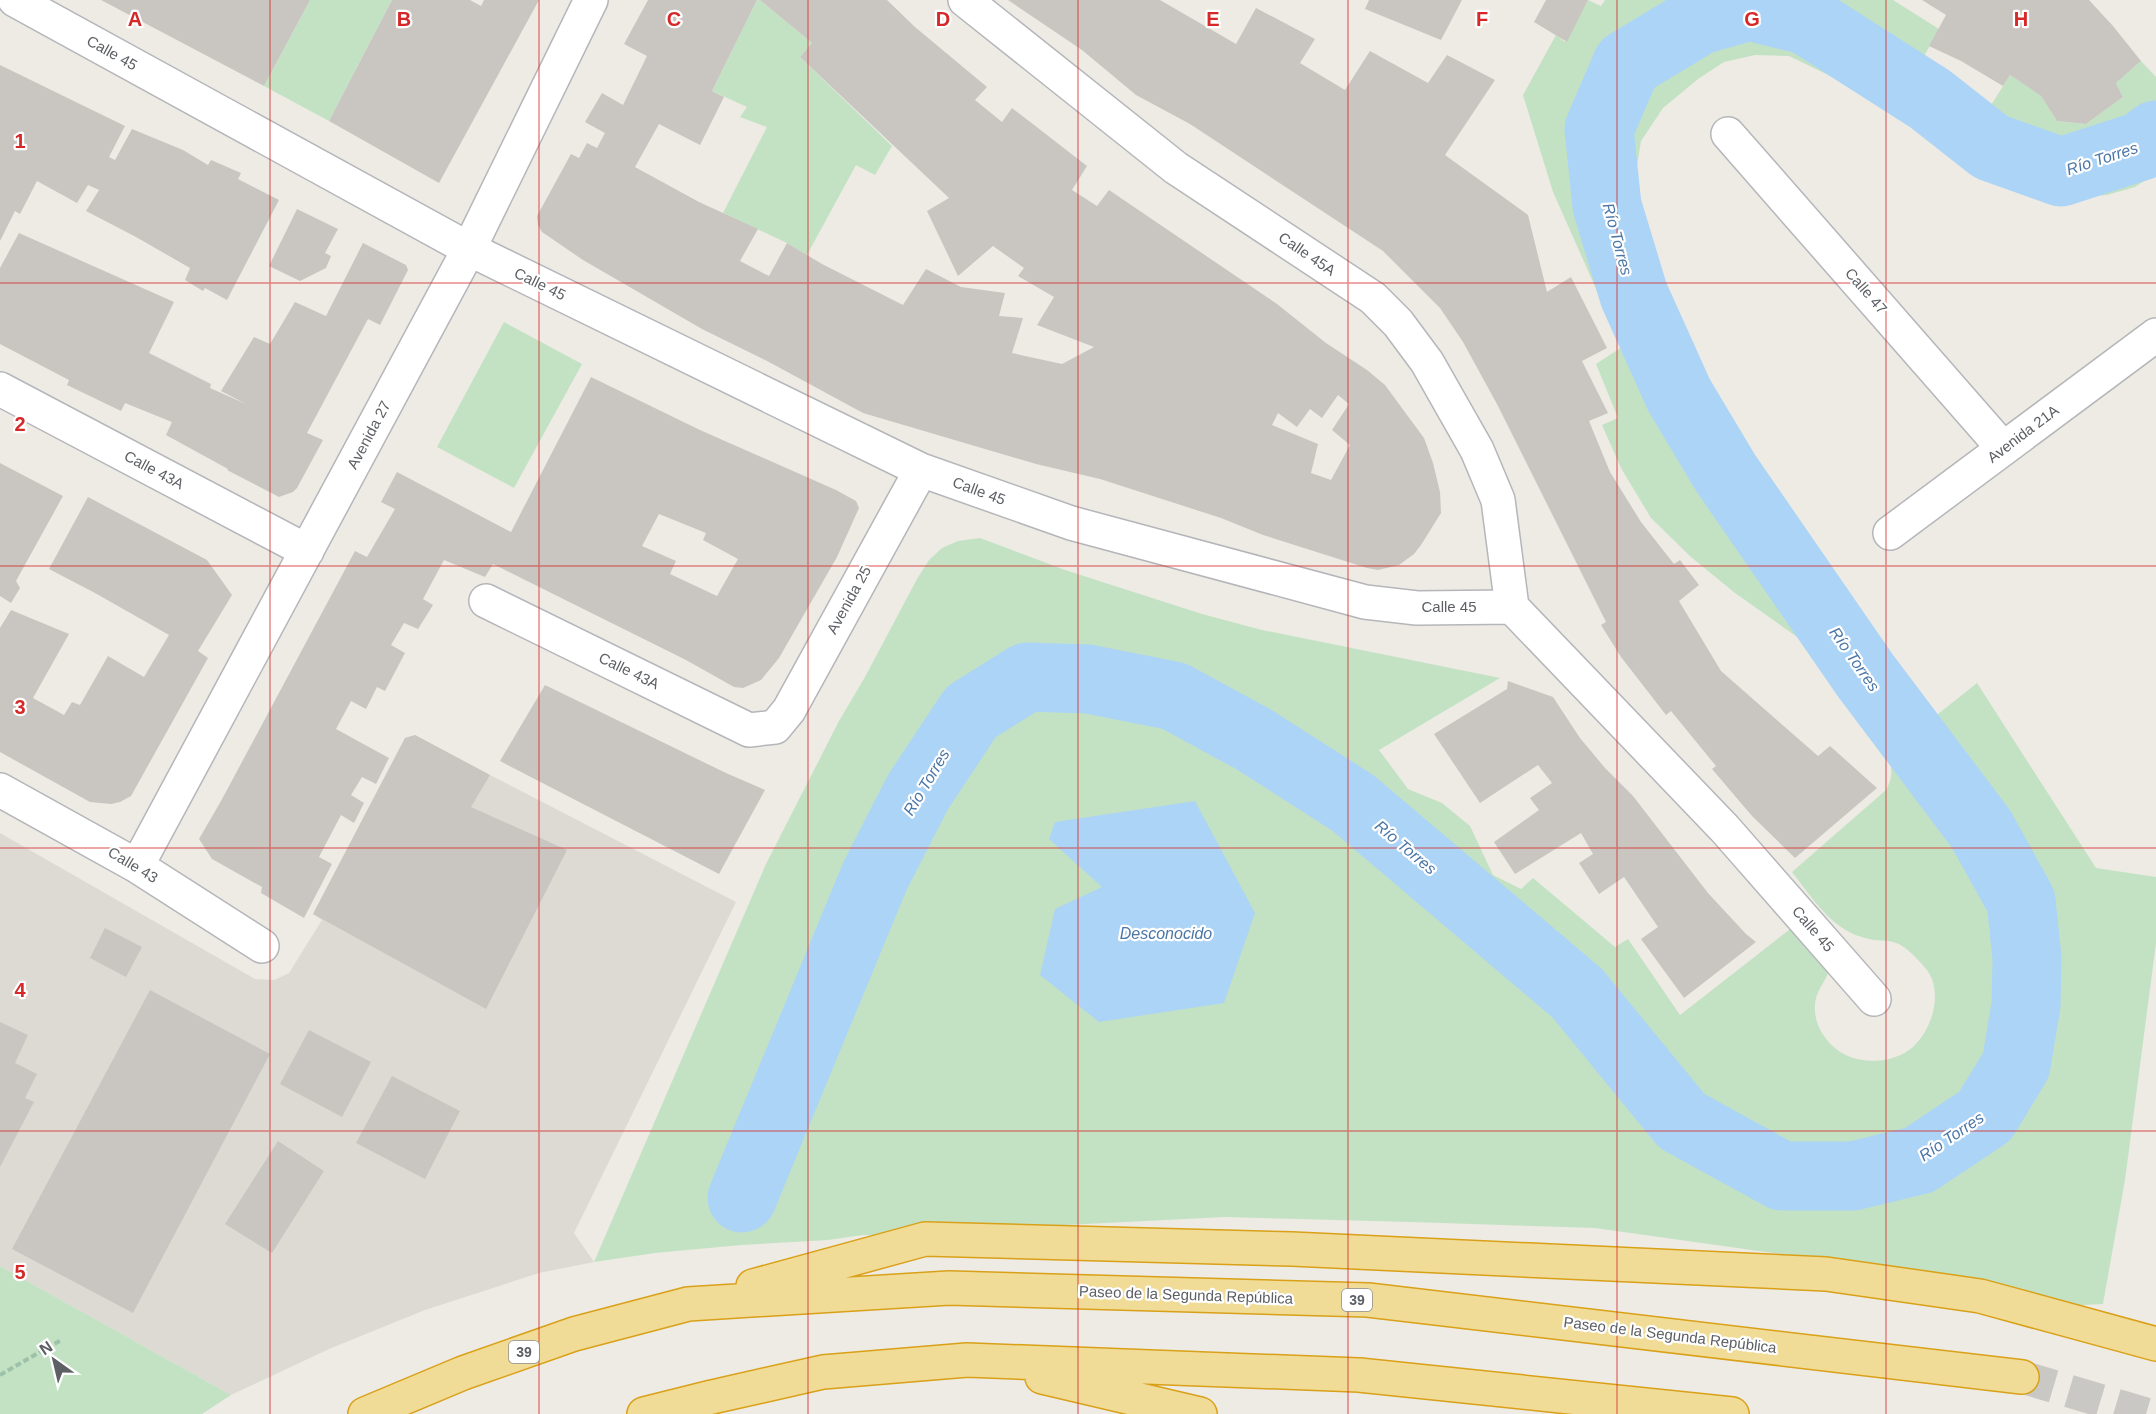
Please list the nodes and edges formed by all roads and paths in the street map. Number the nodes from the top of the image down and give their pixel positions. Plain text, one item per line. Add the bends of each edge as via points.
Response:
1 (15, 0) edge
2 (591, 0) edge
3 (965, 0) edge
4 (1728, 134) dead end
5 (469, 249) junction
6 (2156, 335) edge
7 (0, 389) edge
8 (2003, 448) junction
9 (921, 470) junction
10 (1890, 533) dead end
11 (307, 550) junction
12 (486, 601) dead end
13 (1512, 607) junction
14 (775, 727) joint
15 (0, 790) edge
16 (137, 866) junction
17 (262, 946) dead end
18 (1874, 999) dead end
19 (688, 1304) junction
20 (61, 1340) dead end
21 (2156, 1344) edge
22 (967, 1360) junction
23 (0, 1375) edge
24 (2022, 1377) tunnel mouth
25 (365, 1414) edge
26 (644, 1414) edge
27 (1200, 1414) edge
28 (1732, 1414) edge

1 - 5 street, Calle 45
2 - 5 street, Avenida 27
3 - 13 street, Calle 45A via 1176,168 1373,298 1398,323 1427,362 1477,450 1498,501
4 - 8 street, Calle 47
5 - 9 street, Calle 45
5 - 11 street, Avenida 27
6 - 8 street, Avenida 21A
7 - 11 street, Calle 43A
8 - 10 street, Avenida 21A
9 - 13 street, Calle 45 via 1071,524 1365,602 1417,608
9 - 14 street, Avenida 25 via 789,710
11 - 16 street, Avenida 27
12 - 14 street, Calle 43A via 749,730
13 - 18 street, Calle 45 via 1725,829
15 - 16 street, Calle 43
16 - 17 street, Calle 43
19 - 21 highway via 925,1239 1292,1249 1826,1274 1980,1296
19 - 24 highway, Paseo de la Segunda República / 39 via 949,1288 1368,1300
19 - 25 highway, Paseo de la Segunda República / 39 via 574,1334 463,1373
20 - 23 path
22 - 26 highway via 822,1372
22 - 27 highway
22 - 28 highway via 1359,1374

